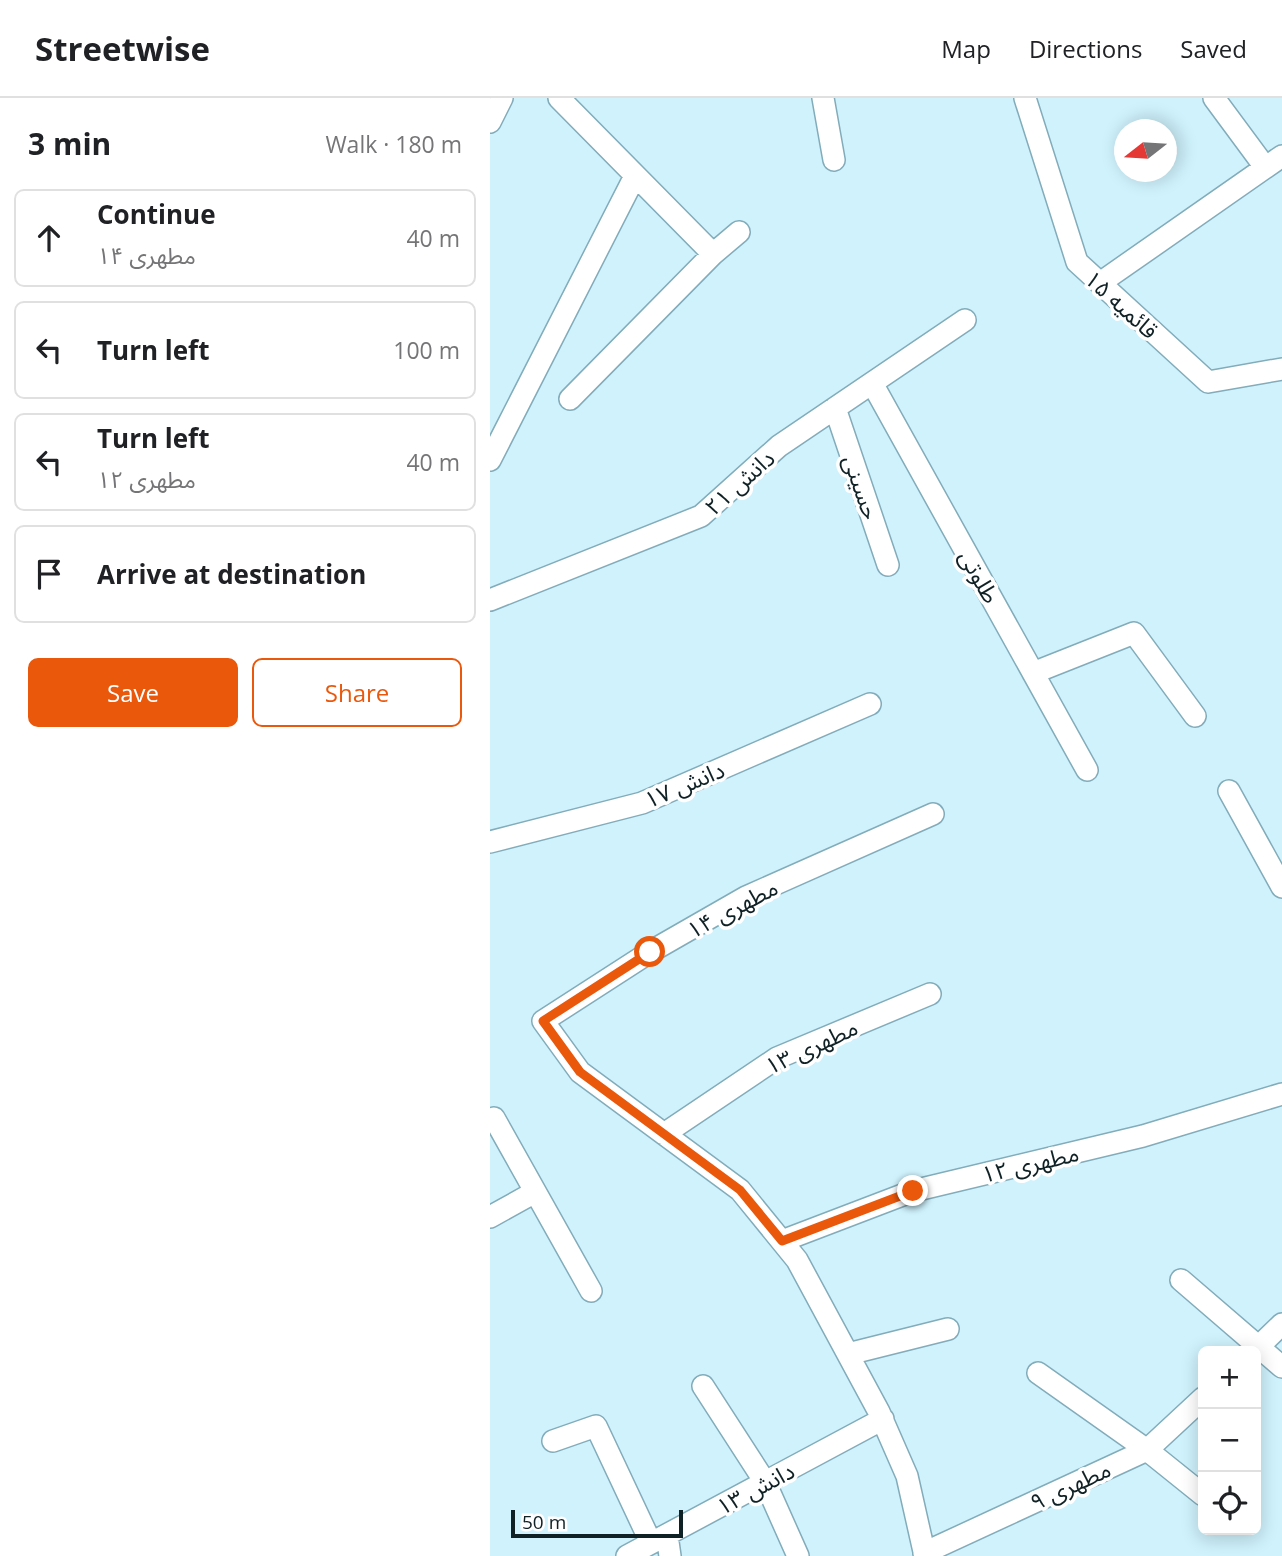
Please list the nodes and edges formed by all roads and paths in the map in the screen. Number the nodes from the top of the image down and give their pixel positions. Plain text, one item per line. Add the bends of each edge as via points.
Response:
1 (502, 98) edge
2 (559, 98) edge
3 (823, 98) edge
4 (1025, 98) edge
5 (1214, 98) edge
6 (490, 122) edge
7 (834, 160) dead end
8 (1273, 162) edge
9 (635, 176) junction
10 (739, 232) dead end
11 (713, 254) junction
12 (1100, 283) junction
13 (965, 320) dead end
14 (1282, 369) edge
15 (872, 383) junction
16 (570, 399) dead end
17 (835, 408) junction
18 (490, 460) edge
19 (888, 565) dead end
20 (490, 600) edge
21 (1033, 673) junction
22 (870, 704) dead end
23 (1195, 716) dead end
24 (1087, 770) dead end
25 (1229, 791) dead end
26 (933, 814) dead end
27 (490, 842) edge
28 (1282, 887) edge
29 (930, 994) dead end
30 (1282, 1094) edge
31 (494, 1118) dead end
32 (664, 1134) junction
33 (535, 1192) junction
34 (490, 1217) edge
35 (782, 1241) junction
36 (1181, 1280) dead end
37 (590, 1291) dead end
38 (1282, 1324) edge
39 (948, 1329) dead end
40 (1253, 1346) edge
41 (1259, 1346) edge
42 (1261, 1352) edge
43 (848, 1354) junction
44 (1282, 1367) edge
45 (1038, 1373) dead end
46 (703, 1386) dead end
47 (1198, 1403) edge
48 (883, 1419) junction
49 (552, 1441) dead end
50 (1147, 1450) junction
51 (765, 1482) junction
52 (1198, 1491) edge
53 (663, 1545) edge
54 (924, 1554) edge
55 (627, 1556) edge
56 (798, 1556) edge

1 - 6 street
2 - 9 street
3 - 7 street
4 - 12 street, قائمیه ۱۵ via 1077,262
5 - 8 street
8 - 12 street
9 - 11 street
9 - 18 street
10 - 11 street
11 - 16 street
12 - 14 street, قائمیه ۱۵ via 1208,382
13 - 15 street, دانش ۲۱
15 - 17 street, دانش ۲۱
15 - 21 street, طلوتی
17 - 19 street, حسینی
17 - 20 street, دانش ۲۱ via 779,446 701,516
21 - 23 street via 1134,633
21 - 24 street, طلوتی
22 - 27 street, دانش ۱۷ via 642,803
25 - 28 street
26 - 32 street, مطهری ۱۴ via 746,897 543,1021 580,1072
29 - 32 street, مطهری ۱۳ via 777,1058
30 - 35 street, مطهری ۱۲ via 1143,1136 913,1191
31 - 33 street
32 - 35 street via 740,1190
33 - 34 street
33 - 37 street
35 - 43 street
36 - 40 street
38 - 41 street
39 - 43 street
42 - 44 street
43 - 48 street
45 - 50 street
46 - 51 street
47 - 50 street, مطهری ۹
48 - 51 street, دانش ۱۳
48 - 54 street via 907,1476
49 - 53 street via 596,1426
50 - 52 street
50 - 54 street, مطهری ۹
51 - 53 street, دانش ۱۳
51 - 56 street
53 - 55 street, دانش ۱۳

